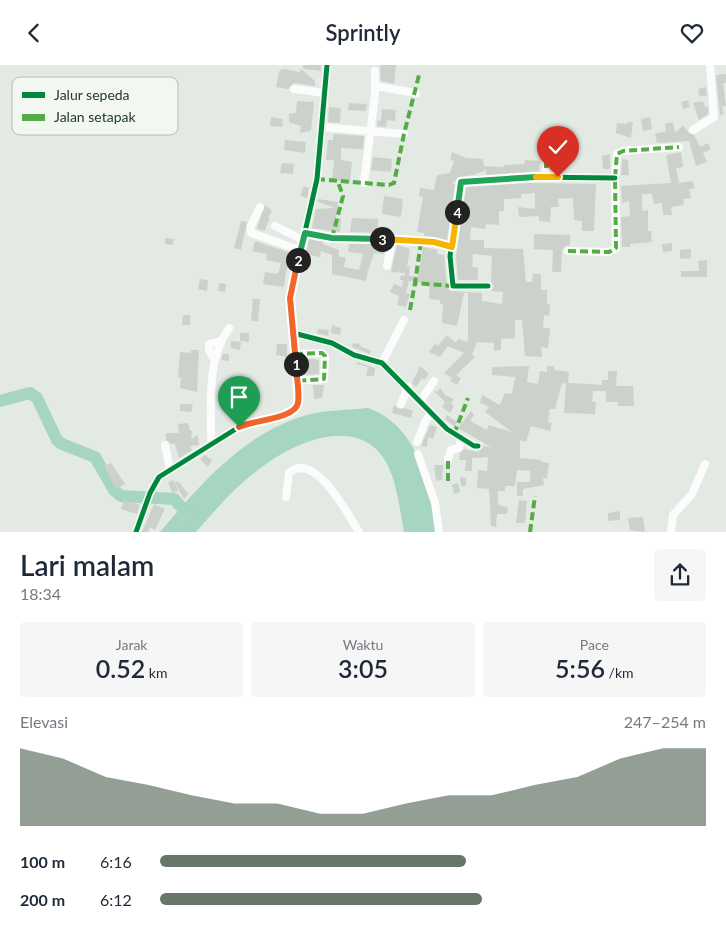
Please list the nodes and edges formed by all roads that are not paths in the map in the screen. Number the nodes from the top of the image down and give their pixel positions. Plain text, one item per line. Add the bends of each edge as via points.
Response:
1 (327, 65) edge
2 (710, 65) edge
3 (375, 71) dead end
4 (375, 87) junction
5 (294, 89) dead end
6 (326, 93) junction
7 (416, 93) dead end
8 (322, 127) junction
9 (693, 130) dead end
10 (370, 131) junction
11 (404, 134) dead end
12 (679, 147) dead end
13 (546, 160) dead end
14 (546, 177) junction
15 (614, 178) junction
16 (364, 183) dead end
17 (260, 207) dead end
18 (275, 226) dead end
19 (304, 237) junction
20 (392, 240) junction
21 (452, 247) junction
22 (300, 250) junction
23 (568, 251) dead end
24 (387, 266) dead end
25 (488, 286) dead end
26 (404, 319) dead end
27 (229, 328) dead end
28 (293, 333) junction
29 (295, 354) junction
30 (382, 363) junction
31 (296, 381) junction
32 (434, 381) dead end
33 (408, 387) junction
34 (421, 400) junction
35 (402, 404) dead end
36 (432, 413) junction
37 (462, 439) junction
38 (417, 443) dead end
39 (165, 445) dead end
40 (211, 445) junction
41 (478, 446) dead end
42 (418, 454) dead end
43 (448, 460) dead end
44 (705, 464) dead end
45 (170, 469) junction
46 (286, 497) dead end
47 (136, 532) edge
48 (359, 532) edge
49 (439, 532) edge
50 (671, 532) edge

1 - 6 street
2 - 9 street via 714,117
3 - 4 street
4 - 7 street
4 - 10 street
5 - 6 street
6 - 8 street
8 - 10 street
8 - 19 street via 317,179
10 - 11 street
10 - 16 street
12 - 15 street via 621,151 617,154
13 - 14 street
14 - 15 street
14 - 21 street via 461,182
15 - 23 street via 616,248 609,252
17 - 22 street via 251,233
18 - 19 street
19 - 20 street
19 - 22 street
20 - 21 street via 434,242
20 - 24 street
21 - 25 street via 453,286
22 - 28 street via 290,298
26 - 30 street
27 - 40 street via 220,341 209,344 214,359
28 - 29 street
28 - 30 street via 332,343 354,355
29 - 31 street
29 - 31 street via 322,353 324,356 324,379
30 - 33 street
31 - 40 street via 298,400 293,411 249,423
32 - 34 street
33 - 34 street
33 - 35 street
34 - 36 street
36 - 37 street via 446,432
36 - 38 street
37 - 41 street
37 - 43 street via 459,448 451,450
39 - 45 street
40 - 45 street
42 - 49 street via 435,503
44 - 50 street via 692,495 673,515
45 - 47 street via 155,482
46 - 48 street via 289,473 297,469 310,471 336,494

